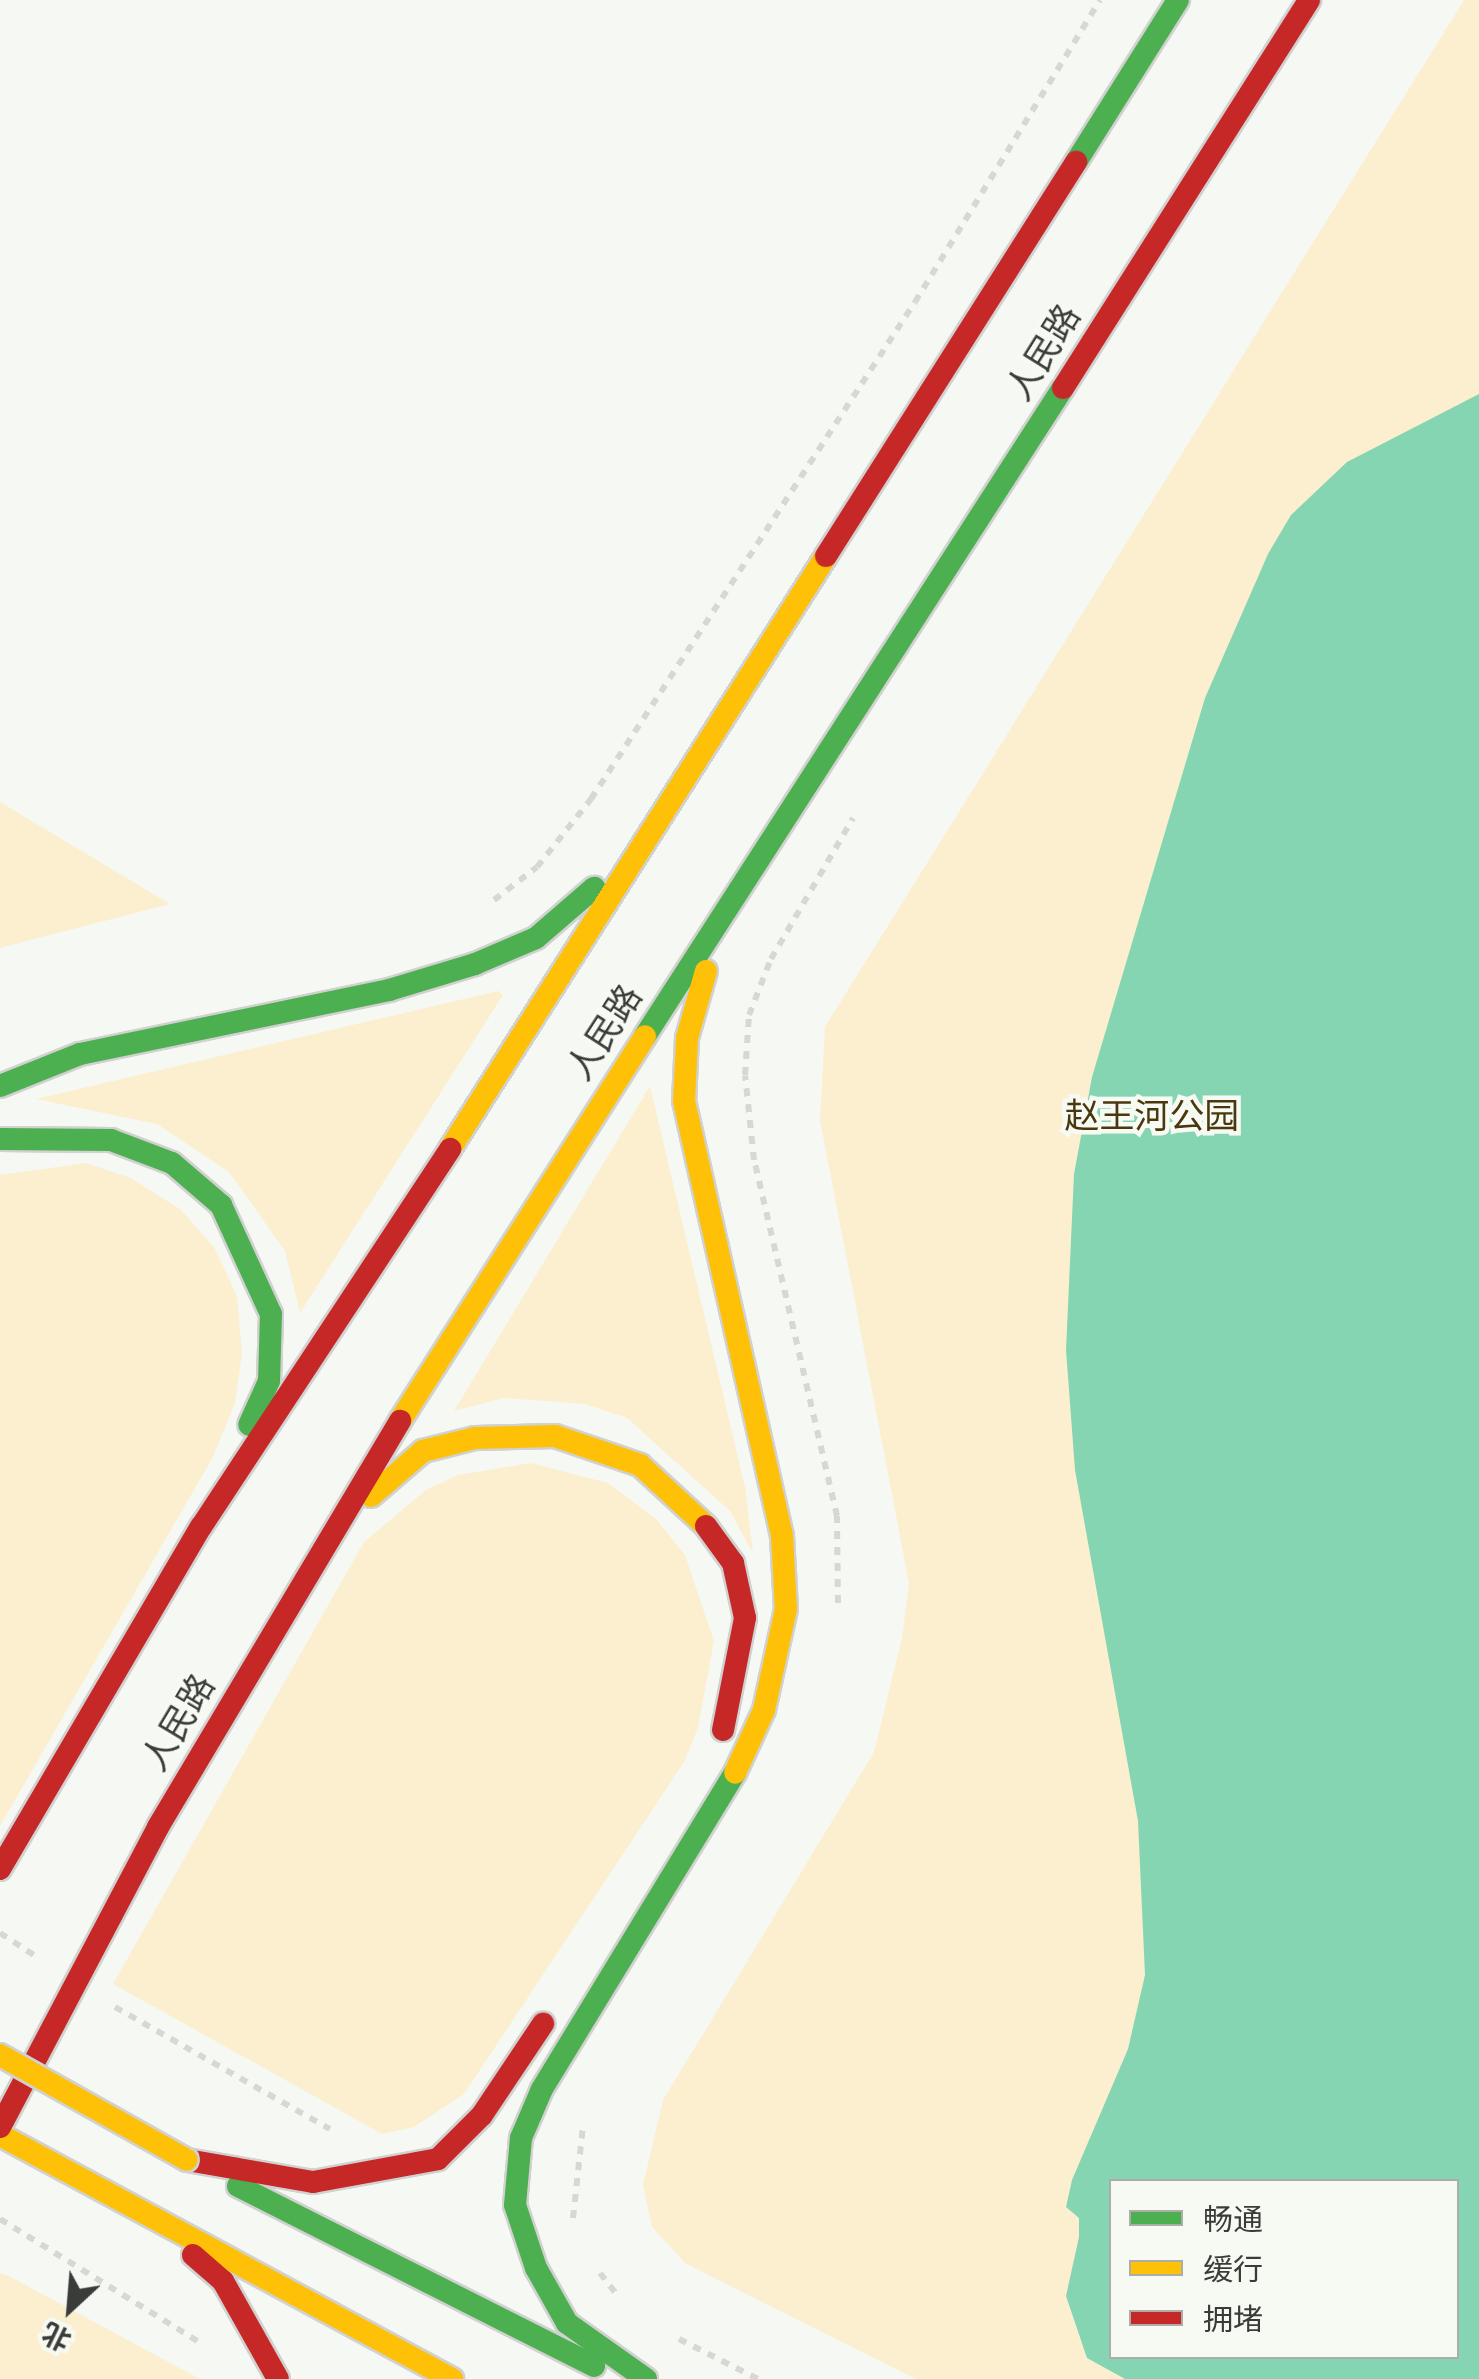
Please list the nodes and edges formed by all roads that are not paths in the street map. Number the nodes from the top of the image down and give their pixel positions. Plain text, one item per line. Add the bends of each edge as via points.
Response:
1 (1178, 0) edge
2 (1309, 0) edge
3 (659, 815) junction
4 (758, 865) junction
5 (0, 1086) edge
6 (0, 1138) edge
7 (202, 1527) junction
8 (307, 1577) junction
9 (0, 1869) edge
10 (643, 1873) dead end
11 (557, 2002) dead end
12 (0, 2056) edge
13 (0, 2131) edge
14 (187, 2160) junction
15 (154, 2220) junction
16 (278, 2379) edge
17 (452, 2379) edge
18 (619, 2379) edge
19 (646, 2379) edge

1 - 3 highway, 人民路
2 - 4 highway, 人民路
3 - 5 highway via 606,877 536,938 474,964 390,990 80,1054
3 - 7 highway, 人民路
4 - 8 highway, 人民路 via 484,1280
4 - 19 highway via 704,977 682,1072 782,1536 786,1609 764,1710 723,1799 542,2089 522,2138 516,2205 536,2268 567,2323
6 - 7 highway via 111,1140 172,1163 221,1205 247,1250 271,1314 269,1381
7 - 9 highway, 人民路
8 - 10 highway via 388,1474 423,1451 475,1438 555,1436 640,1465 691,1506 733,1563 745,1618 713,1755
8 - 13 highway, 人民路 via 158,1826
11 - 14 highway via 482,2115 438,2158 313,2182
12 - 14 highway, bridge
13 - 15 highway
14 - 18 highway
15 - 16 highway via 223,2282
15 - 17 highway

